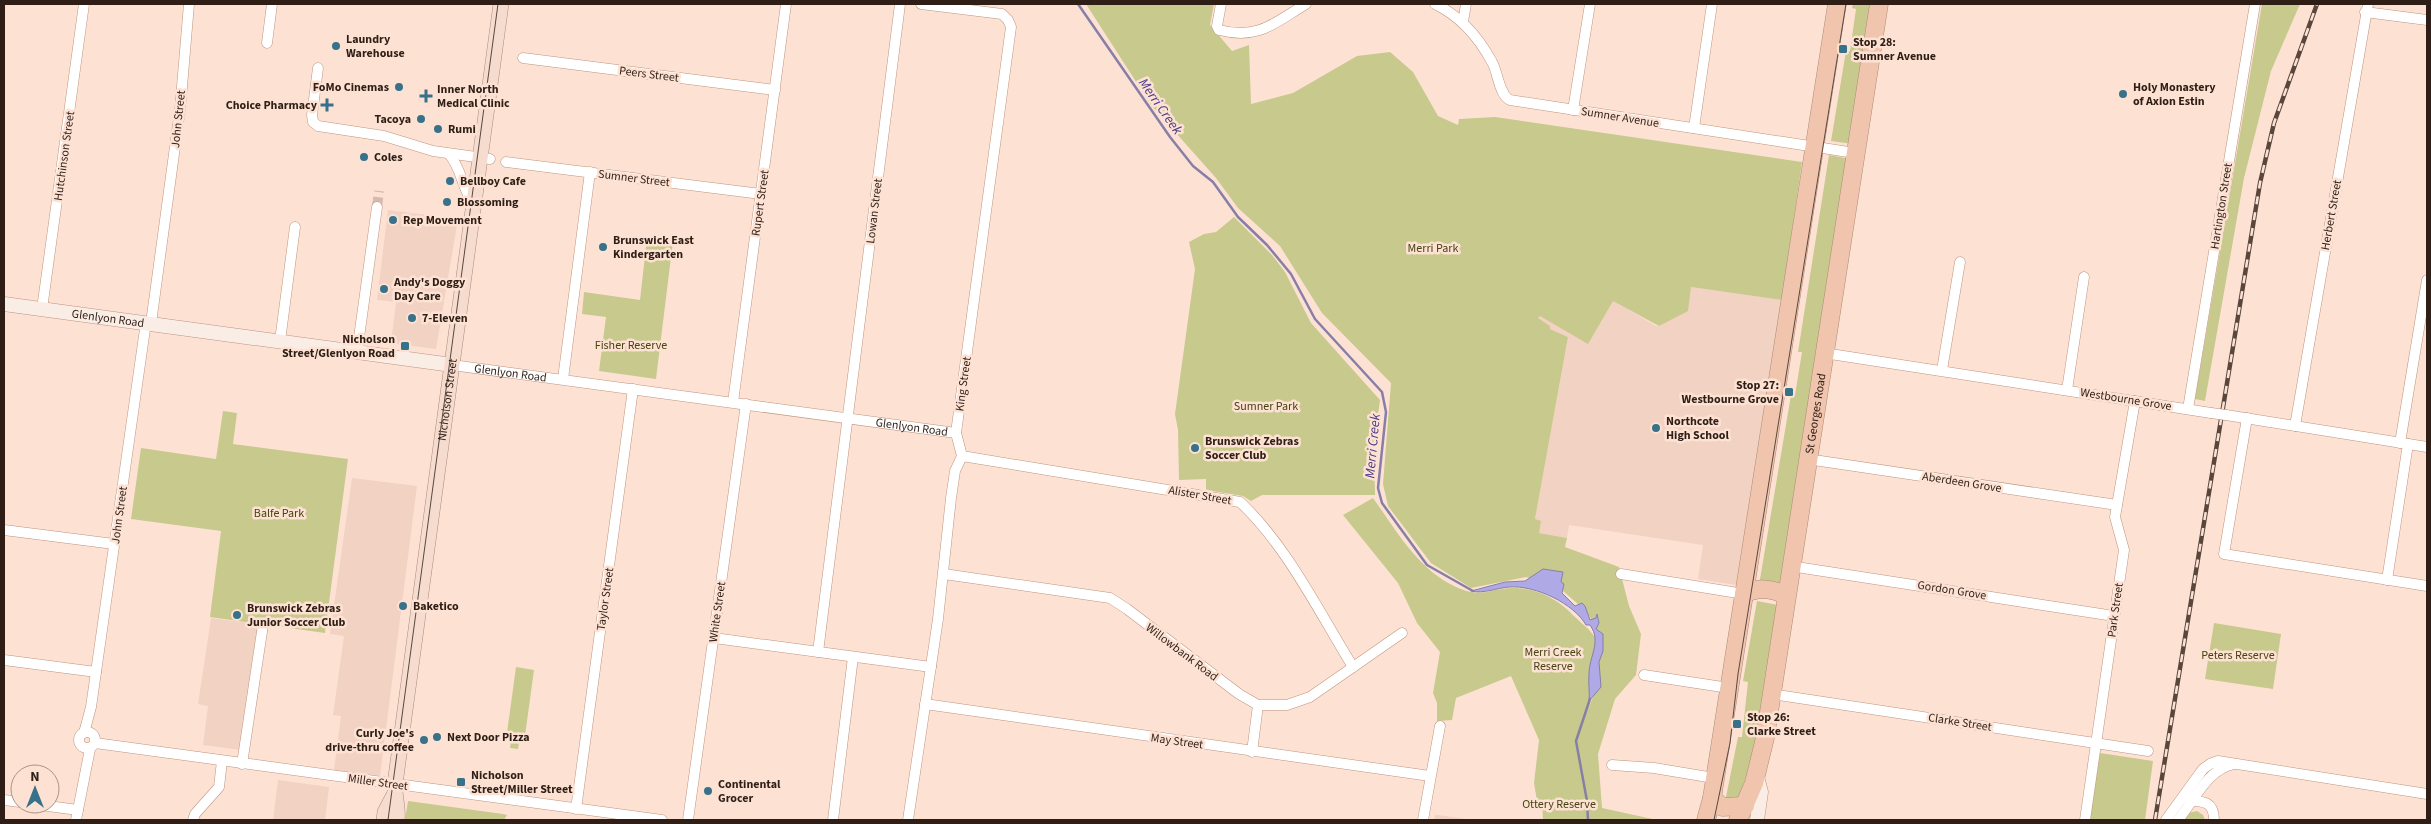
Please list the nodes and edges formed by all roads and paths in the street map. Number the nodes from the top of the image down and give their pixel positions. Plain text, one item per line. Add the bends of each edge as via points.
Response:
1 (84, 4) edge
2 (189, 4) edge
3 (272, 4) edge
4 (501, 4) edge
5 (786, 4) edge
6 (900, 4) edge
7 (920, 4) edge
8 (1221, 4) edge
9 (1306, 4) edge
10 (1435, 4) edge
11 (1466, 4) edge
12 (1590, 4) edge
13 (1712, 4) edge
14 (1837, 4) edge
15 (1879, 4) edge
16 (2255, 4) edge
17 (2367, 8) edge
18 (2427, 20) edge
19 (1463, 22) junction
20 (267, 44) dead end
21 (523, 58) dead end
22 (318, 68) dead end
23 (775, 90) junction
24 (1573, 110) junction
25 (1694, 128) junction
26 (1815, 146) junction
27 (1855, 152) junction
28 (449, 154) junction
29 (485, 159) junction
30 (506, 162) dead end
31 (590, 172) junction
32 (761, 194) junction
33 (474, 205) junction
34 (377, 207) tunnel mouth
35 (295, 228) dead end
36 (1960, 262) dead end
37 (2084, 276) dead end
38 (2427, 280) edge
39 (4, 304) edge
40 (42, 309) junction
41 (148, 323) junction
42 (280, 341) junction
43 (357, 352) junction
44 (1824, 353) junction
45 (452, 365) junction
46 (1942, 370) junction
47 (564, 379) junction
48 (633, 389) junction
49 (2067, 390) junction
50 (2135, 401) junction
51 (733, 402) junction
52 (746, 404) junction
53 (2188, 409) junction
54 (848, 418) junction
55 (2247, 418) junction
56 (2295, 426) junction
57 (956, 433) junction
58 (2404, 443) junction
59 (2427, 447) edge
60 (962, 456) junction
61 (1807, 459) junction
62 (2117, 505) junction
63 (4, 530) edge
64 (114, 544) junction
65 (1790, 566) junction
66 (944, 574) junction
67 (1621, 574) dead end
68 (2387, 580) junction
69 (2427, 586) edge
70 (1744, 594) junction
71 (1785, 597) junction
72 (2114, 616) junction
73 (263, 625) dead end
74 (1402, 633) dead end
75 (714, 638) junction
76 (818, 652) junction
77 (853, 657) junction
78 (4, 660) edge
79 (931, 667) junction
80 (1353, 667) junction
81 (96, 672) junction
82 (1644, 675) dead end
83 (1729, 688) junction
84 (1771, 694) junction
85 (925, 704) junction
86 (1258, 705) junction
87 (1440, 726) dead end
88 (88, 733) junction
89 (2096, 743) junction
90 (89, 747) junction
91 (2148, 751) dead end
92 (1252, 752) junction
93 (222, 761) junction
94 (242, 764) junction
95 (2234, 764) junction
96 (1612, 765) dead end
97 (2208, 765) junction
98 (1756, 773) junction
99 (1430, 776) junction
100 (1714, 778) junction
101 (2209, 779) junction
102 (2188, 788) junction
103 (395, 790) junction
104 (2427, 794) edge
105 (1712, 798) junction
106 (2193, 801) junction
107 (2177, 805) junction
108 (576, 809) junction
109 (60, 811) edge
110 (1742, 813) edge
111 (77, 815) edge
112 (587, 815) edge
113 (193, 820) edge
114 (384, 820) edge
115 (397, 820) edge
116 (662, 820) edge
117 (670, 820) edge
118 (688, 820) edge
119 (832, 820) edge
120 (908, 820) edge
121 (1423, 820) edge
122 (1706, 820) edge
123 (1718, 820) edge
124 (1757, 820) edge
125 (2085, 820) edge
126 (2166, 820) edge
127 (2178, 820) edge
128 (2213, 820) edge

1 - 40 street, Hutchinson Street
2 - 41 street, John Street via 180,110
3 - 20 street
4 - 29 main road, Nicholson Street
5 - 23 street, Rupert Street
6 - 54 street, Lowan Street
7 - 57 street, King Street via 1002,14 1011,27
8 - 9 street via 1217,26 1219,30 1234,34 1256,32 1274,25
10 - 19 street, Sumner Avenue
11 - 19 street
12 - 24 street
13 - 25 street
14 - 26 highway
15 - 27 highway, St Georges Road
16 - 53 street, Hartington Street
17 - 18 street
17 - 56 street, Herbert Street
19 - 24 street, Sumner Avenue via 1494,64 1506,99
21 - 23 street, Peers Street
22 - 28 street via 312,115 318,126 384,136
23 - 32 street, Rupert Street
24 - 25 street, Sumner Avenue
25 - 26 street, Sumner Avenue
26 - 27 street, Sumner Avenue
26 - 70 highway
27 - 44 highway, St Georges Road
28 - 29 street
28 - 33 street via 456,162 465,193
29 - 33 main road, Nicholson Street
30 - 31 street, Sumner Street
31 - 32 street, Sumner Street
31 - 47 street
32 - 51 street, Rupert Street
33 - 45 main road, Nicholson Street
34 - 43 street
35 - 42 street
36 - 46 street
37 - 49 street
38 - 58 street
39 - 40 street, Glenlyon Road
40 - 41 street, Glenlyon Road
41 - 42 street, Glenlyon Road
41 - 64 street, John Street
42 - 43 street, Glenlyon Road
43 - 45 street, Glenlyon Road
44 - 46 street, Westbourne Grove
44 - 61 highway, St Georges Road
45 - 47 street, Glenlyon Road
45 - 103 main road, Nicholson Street
46 - 49 street, Westbourne Grove
47 - 48 street, Glenlyon Road
48 - 51 street, Glenlyon Road
48 - 108 street, Taylor Street
49 - 50 street, Westbourne Grove
50 - 53 street, Westbourne Grove
50 - 62 street, Park Street
51 - 52 street, Glenlyon Road
52 - 54 street, Glenlyon Road
52 - 75 street, White Street
53 - 55 street, Westbourne Grove, bridge
54 - 57 street, Glenlyon Road
54 - 76 street, Lowan Street
55 - 56 street, Westbourne Grove
55 - 68 street via 2224,554
56 - 58 street, Westbourne Grove
57 - 60 street, King Street
58 - 59 street, Westbourne Grove
58 - 68 street
60 - 66 street via 955,471
60 - 80 street, Alister Street via 1240,502 1256,516 1276,542
61 - 62 street, Aberdeen Grove
61 - 65 highway, St Georges Road
62 - 72 street, Park Street via 2116,522 2124,550
63 - 64 street
64 - 81 street, John Street
65 - 71 highway, St Georges Road
65 - 72 street, Gordon Grove
66 - 79 street
66 - 86 street, Willowbank Road via 1110,598
67 - 70 street
68 - 69 street
70 - 71 highway via 1773,601
70 - 83 highway
71 - 84 highway, St Georges Road
72 - 89 street, Park Street
73 - 94 street
74 - 80 street
75 - 76 street
75 - 118 street, White Street
76 - 77 street
77 - 79 street
77 - 119 street
78 - 81 street
79 - 85 street
80 - 86 street via 1310,697 1287,705
81 - 88 street, John Street
82 - 83 street
83 - 100 highway
84 - 89 street, Clarke Street
84 - 98 highway, St Georges Road
85 - 92 street, May Street
85 - 120 street
86 - 92 street
87 - 99 street
88 - 90 street via 95,738
88 - 90 street, John Street via 79,740
89 - 91 street, Clarke Street
89 - 125 street, Park Street
90 - 93 street, Miller Street
90 - 111 street
92 - 99 street, May Street
93 - 94 street, Miller Street
93 - 113 street via 219,787
94 - 103 street, Miller Street
95 - 97 street via 2218,762
95 - 101 street via 2223,767
95 - 104 street
96 - 100 street
97 - 101 street
97 - 102 street
98 - 110 highway, St Georges Road
98 - 124 street via 1761,792
99 - 121 street
100 - 105 highway
101 - 106 street
102 - 106 street
102 - 107 street
103 - 108 street, Miller Street
103 - 114 main road, Nicholson Street
103 - 115 main road, Nicholson Street
105 - 110 highway via 1722,807
105 - 122 highway
105 - 123 highway
106 - 107 street
106 - 127 street
106 - 128 street via 2201,800 2210,806
107 - 126 street
108 - 112 street, Miller Street
109 - 111 street
112 - 116 street, Miller Street
116 - 117 street, Miller Street

